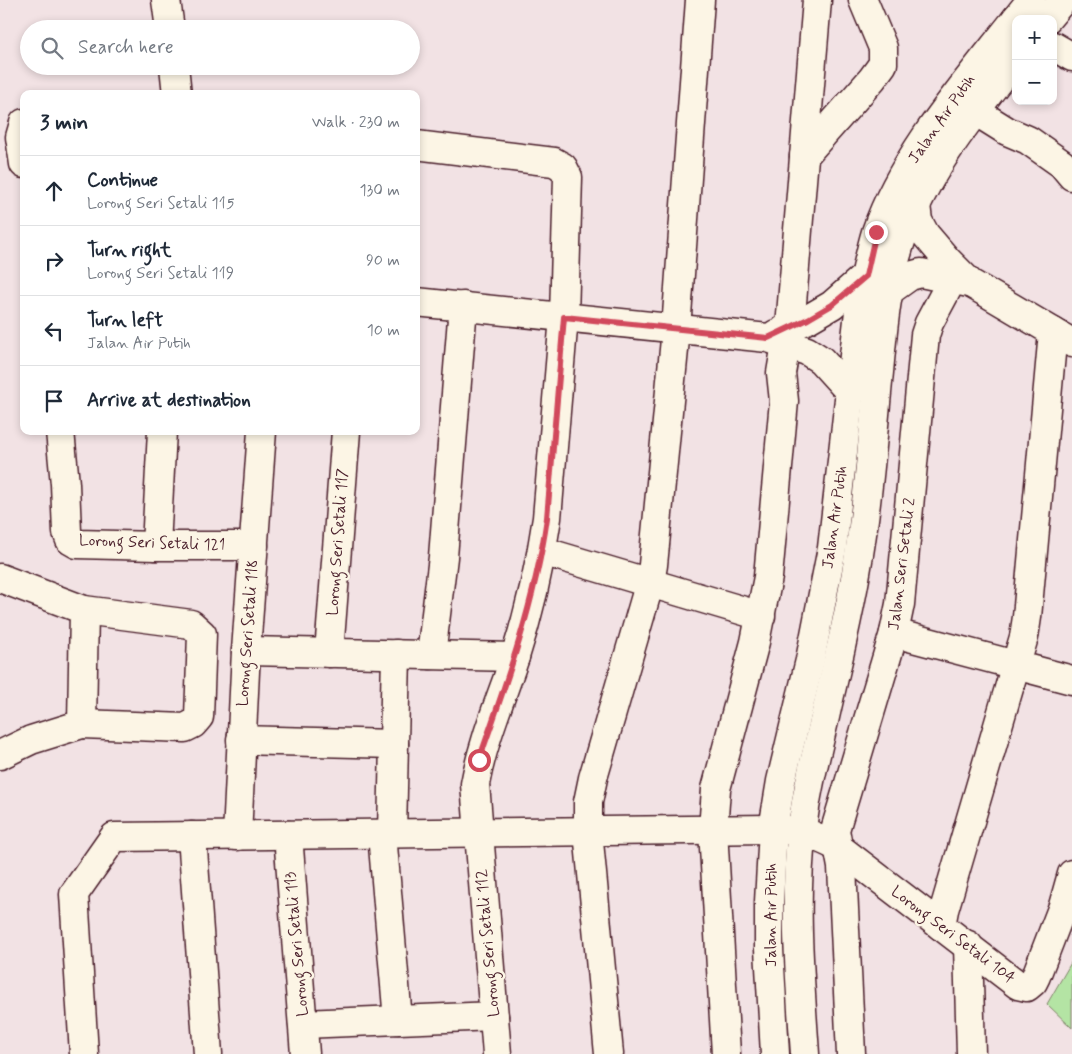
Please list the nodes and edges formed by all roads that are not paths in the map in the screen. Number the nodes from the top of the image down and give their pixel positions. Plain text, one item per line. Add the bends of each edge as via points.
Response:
1 (166, 0) edge
2 (700, 0) edge
3 (817, 0) edge
4 (862, 0) edge
5 (1032, 0) edge
6 (1063, 0) edge
7 (1019, 15) edge
8 (1050, 15) edge
9 (169, 20) edge
10 (1012, 24) edge
11 (1057, 48) edge
12 (1072, 57) edge
13 (1014, 60) edge
14 (175, 75) edge
15 (177, 90) edge
16 (975, 111) junction
17 (420, 145) edge
18 (804, 156) junction
19 (1072, 176) edge
20 (916, 206) junction
21 (866, 276) junction
22 (961, 281) junction
23 (889, 291) junction
24 (420, 302) edge
25 (463, 306) junction
26 (564, 317) junction
27 (676, 329) junction
28 (781, 336) junction
29 (1062, 338) edge
30 (850, 392) junction
31 (60, 435) edge
32 (162, 435) edge
33 (262, 435) edge
34 (346, 435) edge
35 (156, 546) junction
36 (254, 546) junction
37 (542, 551) junction
38 (0, 578) edge
39 (650, 582) junction
40 (84, 610) junction
41 (761, 616) junction
42 (894, 633) junction
43 (246, 651) junction
44 (329, 653) junction
45 (396, 654) junction
46 (431, 655) junction
47 (515, 657) junction
48 (1016, 665) junction
49 (1072, 680) edge
50 (82, 724) junction
51 (242, 740) junction
52 (394, 744) junction
53 (0, 755) edge
54 (773, 829) junction
55 (713, 830) junction
56 (588, 831) junction
57 (801, 831) junction
58 (478, 832) junction
59 (387, 834) junction
60 (288, 835) junction
61 (192, 836) junction
62 (237, 836) junction
63 (838, 847) junction
64 (1072, 874) edge
65 (1068, 908) edge
66 (941, 926) junction
67 (968, 946) junction
68 (494, 1016) junction
69 (398, 1020) junction
70 (303, 1024) junction
71 (84, 1054) edge
72 (208, 1054) edge
73 (304, 1054) edge
74 (497, 1054) edge
75 (609, 1054) edge
76 (726, 1054) edge
77 (775, 1054) edge
78 (805, 1054) edge
79 (851, 1054) edge
80 (971, 1054) edge

1 - 9 street
2 - 27 street
3 - 18 street
4 - 18 street via 883,48 883,64
5 - 7 street, Jalan Air Putih
6 - 8 street
10 - 21 street, Jalan Air Putih via 955,97 893,192 876,232
11 - 12 street
13 - 16 street, Jalan Air Putih
14 - 15 street
16 - 19 street via 1006,131 1028,140 1062,164
16 - 20 street, Jalan Air Putih via 933,173
17 - 26 street via 554,162 562,167 568,177
18 - 28 street
20 - 22 street via 918,221 925,234
20 - 23 street, Jalan Air Putih via 901,241
21 - 28 street via 832,305
21 - 30 street, Jalan Air Putih
22 - 23 street via 921,274 910,276
22 - 29 street
22 - 42 street, Jalan Seri Setali 2 via 929,323 925,335 900,604
23 - 57 street, Jalan Air Putih via 859,554 807,789
24 - 25 street
25 - 26 street
25 - 46 street via 443,557
26 - 27 street
26 - 37 street, Lorong Seri Setali 112
27 - 28 street
27 - 39 street
28 - 30 street via 821,360
28 - 41 street via 784,401 768,577
29 - 48 street via 1027,617
30 - 54 street, Jalan Air Putih via 832,548
31 - 35 street, Lorong Seri Setali 121 via 70,540 77,544
32 - 35 street
33 - 36 street, Lorong Seri Setali 118
34 - 44 street, Lorong Seri Setali 117
35 - 36 street, Lorong Seri Setali 121
36 - 43 street, Lorong Seri Setali 118
37 - 39 street
37 - 47 street, Lorong Seri Setali 112
38 - 40 street
39 - 41 street
39 - 56 street via 592,778
40 - 50 street
40 - 50 street via 191,624 202,634 199,717 193,724 186,728
41 - 55 street via 716,789
42 - 48 street
42 - 63 street, Jalan Seri Setali 2 via 835,830
43 - 44 street
43 - 51 street, Lorong Seri Setali 118
44 - 45 street
45 - 46 street
45 - 52 street
46 - 47 street
47 - 58 street, Lorong Seri Setali 112 via 479,760 475,784
48 - 49 street
48 - 66 street
50 - 53 street via 31,740
51 - 52 street
51 - 62 street, Lorong Seri Setali 118
52 - 59 street
54 - 55 street, Lorong Seri Setali 104
54 - 57 street, Lorong Seri Setali 104
54 - 77 street, Jalan Air Putih via 769,949
55 - 56 street, Lorong Seri Setali 104
55 - 76 street
56 - 58 street, Lorong Seri Setali 104
56 - 75 street
57 - 63 street, Lorong Seri Setali 104
57 - 78 street, Jalan Air Putih via 796,902
58 - 59 street, Lorong Seri Setali 104
58 - 68 street, Lorong Seri Setali 112
59 - 60 street, Lorong Seri Setali 104
59 - 69 street
60 - 62 street, Lorong Seri Setali 104
60 - 70 street, Lorong Seri Setali 113
61 - 62 street, Lorong Seri Setali 104
61 - 71 street, Lorong Seri Setali 104 via 114,837 74,894
61 - 72 street
63 - 66 street, Lorong Seri Setali 104
63 - 79 street, Jalan Seri Setali 2 via 842,867
64 - 65 street, Lorong Seri Setali 104
65 - 67 street, Lorong Seri Setali 104 via 1036,976 1027,987 1018,985
66 - 67 street, Lorong Seri Setali 104
67 - 80 street
68 - 69 street
68 - 74 street, Lorong Seri Setali 112
69 - 70 street
70 - 73 street, Lorong Seri Setali 113

